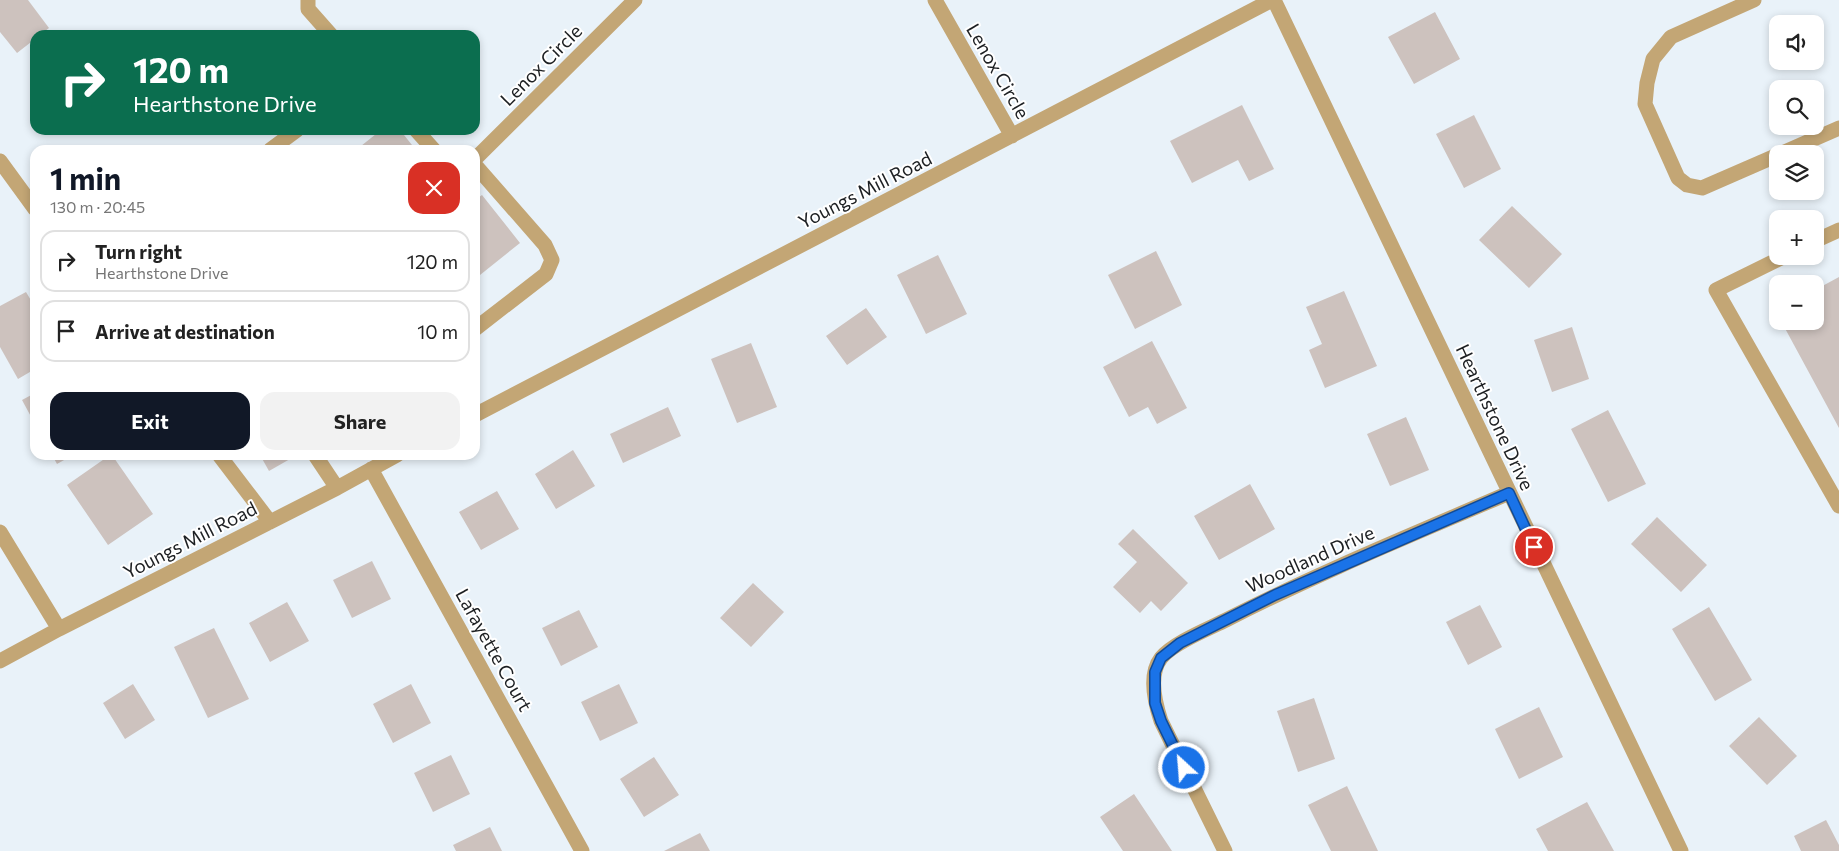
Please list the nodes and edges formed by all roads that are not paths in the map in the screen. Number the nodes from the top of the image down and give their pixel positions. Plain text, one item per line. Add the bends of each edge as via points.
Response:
1 (308, 0) edge
2 (635, 0) edge
3 (935, 0) edge
4 (1273, 0) edge
5 (1754, 0) edge
6 (327, 30) edge
7 (1839, 128) edge
8 (290, 135) edge
9 (420, 135) edge
10 (1012, 136) junction
11 (277, 145) edge
12 (430, 145) edge
13 (1800, 145) edge
14 (480, 154) edge
15 (1769, 158) edge
16 (0, 161) edge
17 (480, 171) edge
18 (30, 202) edge
19 (1839, 230) edge
20 (1824, 237) edge
21 (1769, 264) edge
22 (480, 325) edge
23 (480, 412) edge
24 (223, 460) edge
25 (318, 460) edge
26 (388, 460) edge
27 (371, 469) junction
28 (337, 488) junction
29 (1509, 493) junction
30 (1839, 506) edge
31 (270, 522) junction
32 (0, 532) edge
33 (59, 629) junction
34 (0, 661) edge
35 (582, 851) edge
36 (1225, 851) edge
37 (1681, 851) edge

1 - 6 street via 308,9
2 - 14 street, Lenox Circle
3 - 10 street, Lenox Circle
4 - 10 street, Youngs Mill Road
4 - 29 street, Hearthstone Drive
5 - 15 street via 1671,37 1653,59 1645,104 1678,178 1687,185 1702,188
7 - 13 street
8 - 11 street
9 - 12 street
10 - 23 street, Youngs Mill Road
16 - 18 street
17 - 22 street via 545,244 552,260 546,274
19 - 20 street
21 - 30 street via 1716,290
24 - 31 street
25 - 28 street
26 - 27 street, Youngs Mill Road
27 - 28 street, Youngs Mill Road
27 - 35 street, Lafayette Court
28 - 31 street, Youngs Mill Road
29 - 36 street, Woodland Drive via 1275,595 1180,643 1161,658 1155,672 1155,703
29 - 37 street, Hearthstone Drive
31 - 33 street, Youngs Mill Road
32 - 33 street
33 - 34 street, Youngs Mill Road

